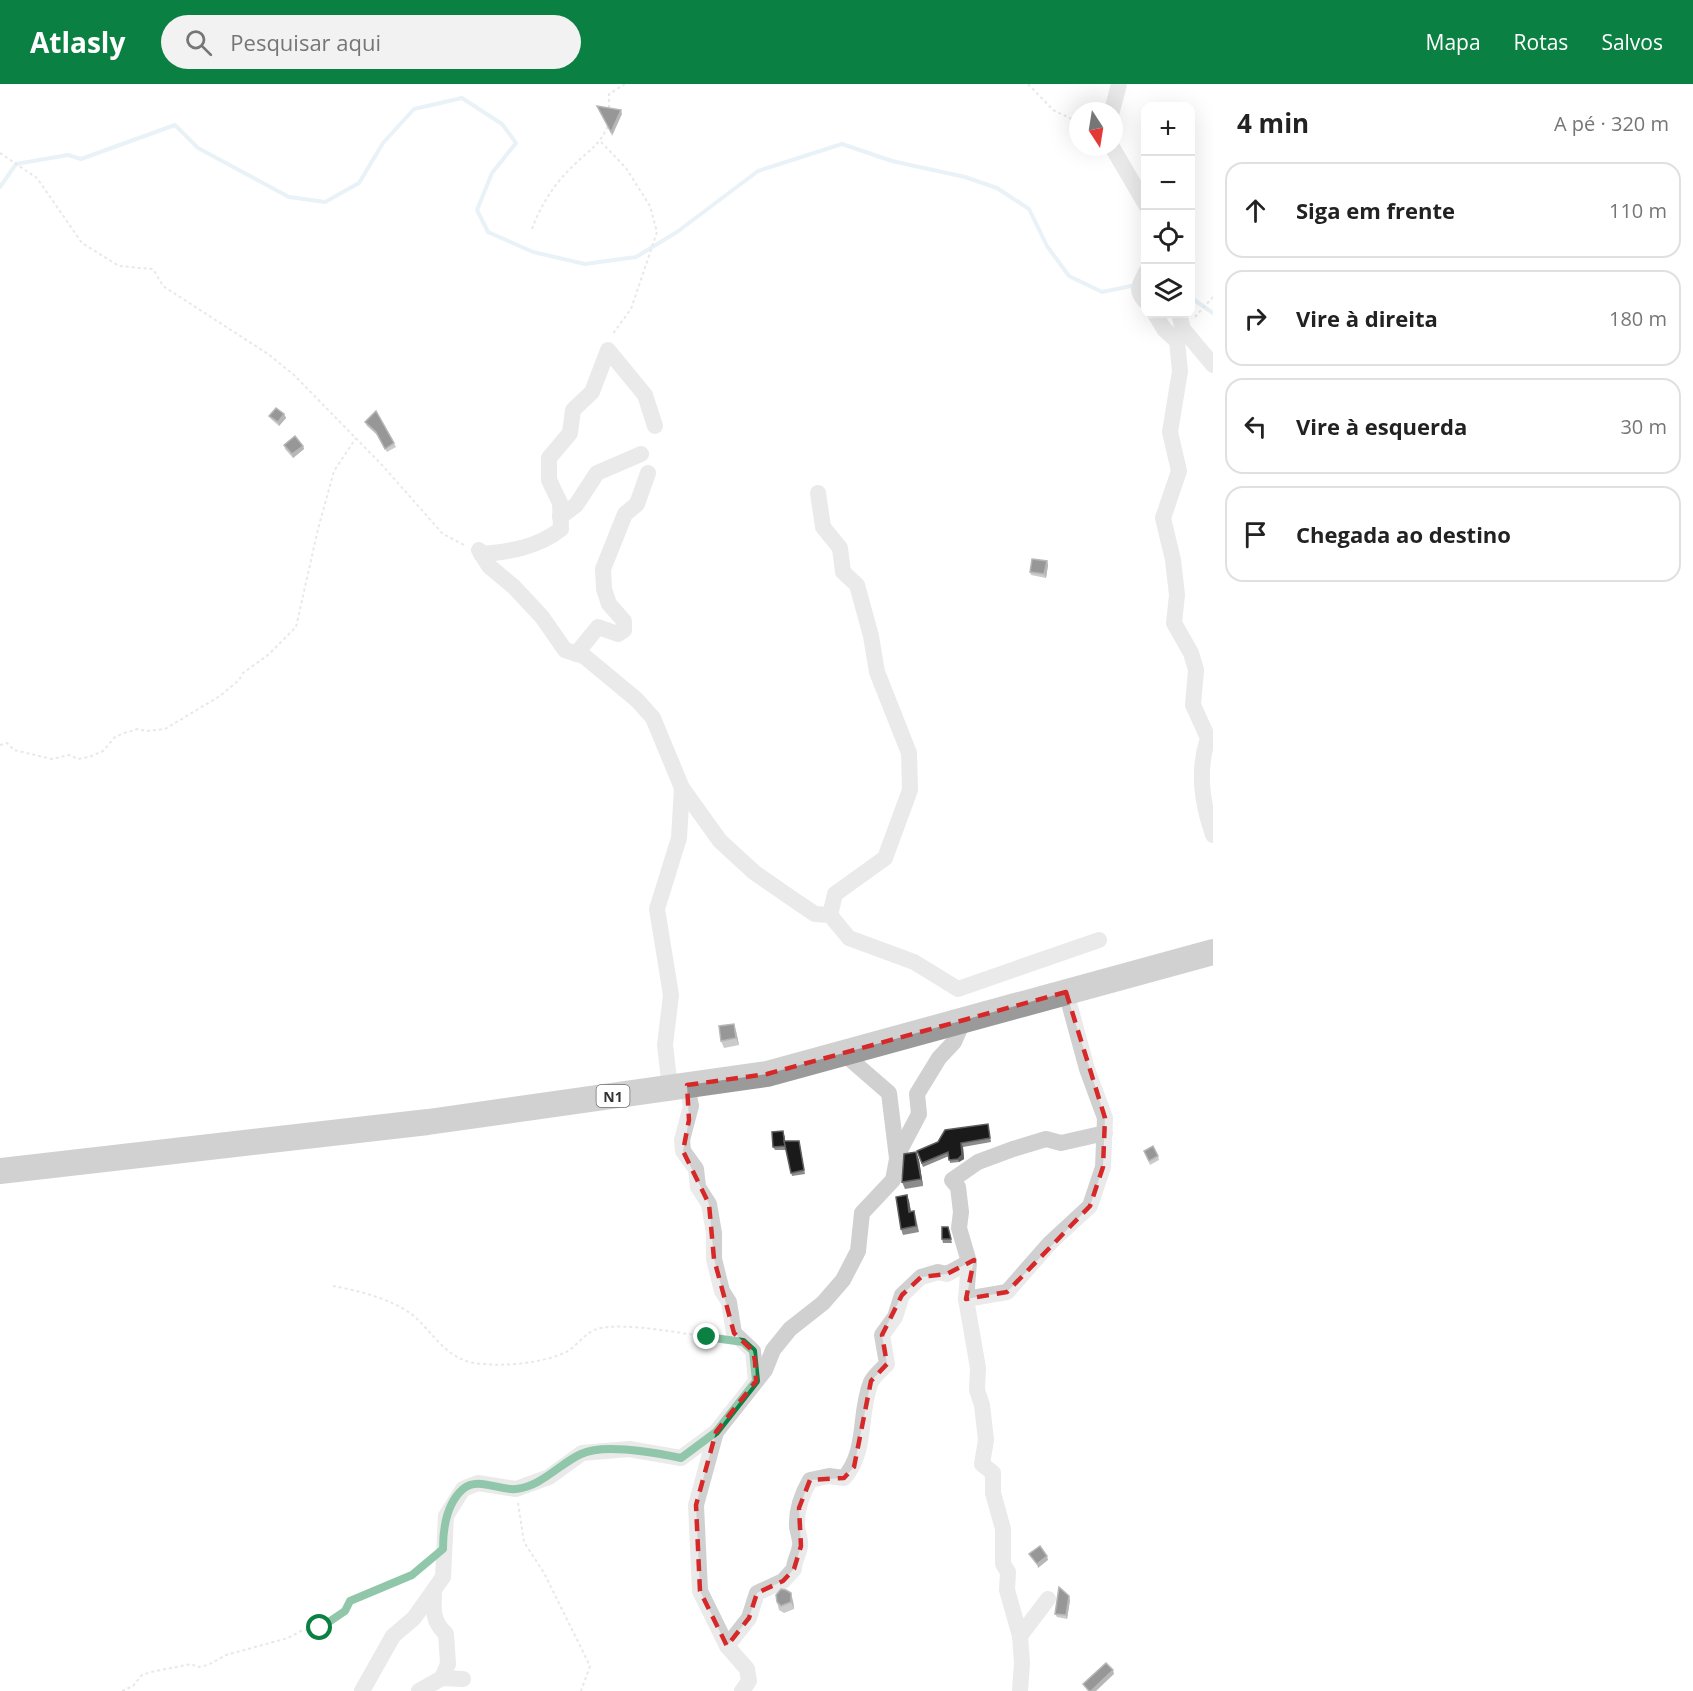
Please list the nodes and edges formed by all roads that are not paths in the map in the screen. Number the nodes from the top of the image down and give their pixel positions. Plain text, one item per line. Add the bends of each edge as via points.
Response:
1 (1122, 87) edge
2 (1116, 102) edge
3 (1117, 156) edge
4 (1141, 196) edge
5 (1157, 318) edge
6 (1181, 321) edge
7 (1213, 365) edge
8 (655, 426) dead end
9 (641, 454) dead end
10 (648, 474) dead end
11 (819, 493) dead end
12 (560, 517) junction
13 (576, 654) junction
14 (682, 788) junction
15 (1213, 835) edge
16 (830, 915) junction
17 (1099, 940) dead end
18 (1213, 952) edge
19 (1066, 992) junction
20 (964, 1020) junction
21 (843, 1053) junction
22 (678, 1086) junction
23 (1105, 1132) junction
24 (897, 1159) junction
25 (0, 1171) edge
26 (969, 1262) junction
27 (966, 1299) junction
28 (756, 1381) junction
29 (716, 1432) junction
30 (434, 1594) junction
31 (1048, 1599) dead end
32 (1020, 1636) junction
33 (727, 1646) junction
34 (442, 1678) junction
35 (463, 1679) dead end
36 (748, 1690) edge
37 (362, 1691) edge
38 (418, 1691) edge
39 (1020, 1691) edge

1 - 2 street
3 - 4 street
5 - 15 street via 1177,341 1180,371 1170,432 1179,471 1163,518 1177,595 1174,623 1191,653 1196,670 1193,705 1208,738 1201,786
6 - 7 street
8 - 12 street via 645,395 608,350 592,392 573,410 570,433 549,458 549,480 560,503
9 - 12 street via 597,473 576,505
10 - 13 street via 637,504 625,514 603,569 609,604 624,621 624,630 618,634 598,627
11 - 16 street via 823,527 840,548 843,572 857,585 872,636 877,672 909,753 910,790 885,858 835,894
12 - 13 street via 561,529 546,540 505,552 480,552 489,566 542,617 565,650
13 - 14 street via 584,656 653,717
14 - 16 street via 720,842 755,873 815,914
14 - 22 street via 679,838 657,909 671,995 665,1045
16 - 17 street via 849,938 915,962 958,989
18 - 19 highway, N1
19 - 20 highway, N1
19 - 23 street via 1105,1118
20 - 21 highway, N1
20 - 24 street via 954,1042 917,1094 919,1114
21 - 22 highway, N1 via 767,1074
21 - 24 street via 890,1093
22 - 25 highway, N1 via 428,1122
22 - 28 street via 691,1106 683,1151 696,1169 698,1187 709,1204 714,1259 722,1291 729,1302 734,1333 753,1351
23 - 26 street via 1060,1143 1046,1139 1013,1149 978,1162 952,1180 958,1187 959,1227
23 - 27 street via 1103,1167 1090,1206 1050,1243 1007,1292
24 - 28 street via 893,1180 862,1213 858,1251 843,1280 823,1303 790,1329
26 - 27 street
26 - 33 street via 947,1274 938,1272 921,1277 902,1295 896,1317 882,1335 887,1364 872,1381 854,1467 844,1478 810,1480 802,1495 797,1525 801,1546 794,1569 783,1581 757,1593 749,1618
27 - 32 street via 986,1440 982,1464 993,1473 993,1493 1003,1529 1007,1590
28 - 29 street
29 - 30 street via 681,1458 629,1449 582,1453 549,1476 516,1489 478,1483 463,1489 446,1516 443,1577
29 - 33 street via 696,1505 696,1541 700,1591
30 - 34 street via 433,1612 438,1627 447,1634 448,1664
30 - 37 street via 393,1636
31 - 32 street
32 - 39 street
33 - 36 street via 747,1669
34 - 35 street
34 - 38 street

